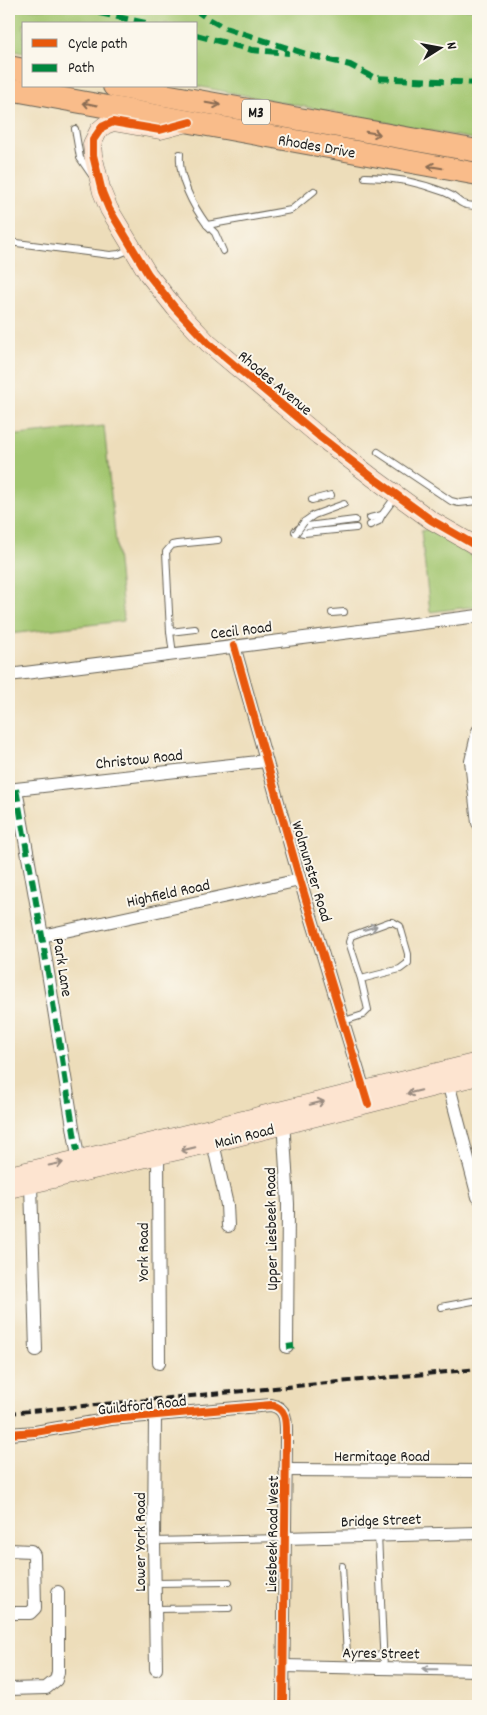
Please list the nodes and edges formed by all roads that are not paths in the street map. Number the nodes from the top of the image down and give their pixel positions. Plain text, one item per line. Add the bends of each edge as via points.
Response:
1 (9, 67) edge
2 (22, 70) edge
3 (125, 88) edge
4 (9, 89) edge
5 (190, 122) junction
6 (75, 129) dead end
7 (478, 151) edge
8 (180, 154) dead end
9 (478, 174) edge
10 (365, 176) dead end
11 (314, 191) dead end
12 (102, 192) junction
13 (478, 206) edge
14 (207, 225) junction
15 (9, 242) edge
16 (131, 248) junction
17 (223, 251) dead end
18 (378, 452) dead end
19 (331, 495) dead end
20 (397, 495) junction
21 (312, 500) dead end
22 (478, 501) edge
23 (344, 504) dead end
24 (382, 516) junction
25 (370, 518) dead end
26 (355, 520) dead end
27 (370, 526) dead end
28 (356, 528) dead end
29 (296, 533) dead end
30 (218, 540) dead end
31 (478, 547) edge
32 (344, 612) dead end
33 (332, 613) dead end
34 (478, 616) edge
35 (195, 629) dead end
36 (170, 632) junction
37 (234, 646) junction
38 (173, 654) junction
39 (9, 675) edge
40 (478, 731) edge
41 (266, 761) junction
42 (16, 789) joint
43 (478, 823) edge
44 (300, 880) junction
45 (42, 936) junction
46 (361, 979) junction
47 (344, 1022) junction
48 (478, 1062) edge
49 (478, 1076) edge
50 (447, 1077) junction
51 (366, 1097) junction
52 (283, 1118) junction
53 (213, 1143) junction
54 (158, 1149) junction
55 (77, 1151) dead end
56 (9, 1175) edge
57 (32, 1185) junction
58 (9, 1190) edge
59 (478, 1197) edge
60 (228, 1226) dead end
61 (478, 1300) edge
62 (441, 1307) dead end
63 (287, 1347) dead end
64 (36, 1350) dead end
65 (159, 1363) dead end
66 (278, 1406) joint
67 (155, 1416) junction
68 (9, 1434) edge
69 (285, 1470) junction
70 (478, 1471) edge
71 (478, 1532) edge
72 (378, 1535) junction
73 (285, 1538) junction
74 (154, 1540) junction
75 (9, 1550) edge
76 (342, 1566) dead end
77 (229, 1582) dead end
78 (155, 1583) junction
79 (58, 1592) dead end
80 (229, 1608) dead end
81 (155, 1609) junction
82 (9, 1613) edge
83 (384, 1662) junction
84 (283, 1666) junction
85 (156, 1668) dead end
86 (478, 1670) edge
87 (9, 1689) edge
88 (283, 1706) edge

1 - 2 highway
3 -> 7 highway, Rhodes Drive / M3
5 -> 4 highway, Rhodes Drive / M3
9 -> 5 highway, Rhodes Drive / M3
5 - 12 main road, Rhodes Avenue via 160,130 118,122 102,127 92,148
6 - 12 lane via 80,158
8 - 14 lane via 184,180
10 - 13 lane via 422,184 447,193 464,206
11 - 14 lane via 291,210
12 - 16 main road, Rhodes Avenue
14 - 17 lane via 215,233
15 - 16 lane via 110,255
16 - 20 main road, Rhodes Avenue via 162,292 208,343 319,436
18 - 22 lane via 451,501
19 - 21 lane
20 - 24 lane
20 - 31 main road, Rhodes Avenue via 431,520
23 - 29 lane, bridge via 314,515
24 - 25 lane
24 - 27 lane
26 - 28 lane via 307,526 294,531
30 - 36 lane via 172,545 166,552
32 - 33 lane
34 - 37 street, Cecil Road via 346,628
35 - 36 lane
36 - 38 lane
37 - 38 street, Cecil Road
37 - 41 street, Wolmunster Road
38 - 39 street, Cecil Road
40 - 43 street via 472,761
41 - 42 street, Christow Road
41 - 44 street, Wolmunster Road
42 - 45 street, Park Lane
44 - 45 street, Highfield Road
44 - 47 street, Wolmunster Road
45 - 55 street, Park Lane
46 -> 46 lane via 349,942 351,936 394,922 400,926 408,963
46 - 47 lane via 367,1012
47 - 51 street, Wolmunster Road
48 - 50 main road, Main Road
49 - 50 main road, Main Road
50 - 51 main road, Main Road
50 - 59 street
51 - 52 main road, Main Road
52 - 53 main road, Main Road
52 - 54 main road, Main Road
52 - 63 street, Upper Liesbeek Road via 288,1204
53 -> 54 main road, Main Road
53 - 60 street via 228,1204
56 -> 54 main road, Main Road
54 - 57 main road, Main Road
54 - 65 street, York Road
57 - 58 main road, Main Road
57 - 64 street
61 - 62 lane
66 - 67 street, Guildford Road via 271,1404
66 - 69 street, Liesbeek Road West via 286,1418
67 - 68 street, Guildford Road
67 - 74 street, Lower York Road
69 - 70 street, Hermitage Road
69 - 73 street, Liesbeek Road West
71 - 72 street, Bridge Street
72 - 73 street, Bridge Street
72 - 83 lane
73 - 74 lane
73 - 84 street, Liesbeek Road West
74 - 78 street, Lower York Road
75 - 82 street via 27,1550 34,1555 35,1608 30,1613
76 - 83 lane via 347,1655
77 - 78 lane
78 - 81 street, Lower York Road
79 - 87 street via 56,1680 46,1688
80 - 81 lane
81 - 85 street, Lower York Road
83 - 84 street, Ayres Street
86 -> 83 street, Ayres Street
84 - 88 street, Liesbeek Road West

